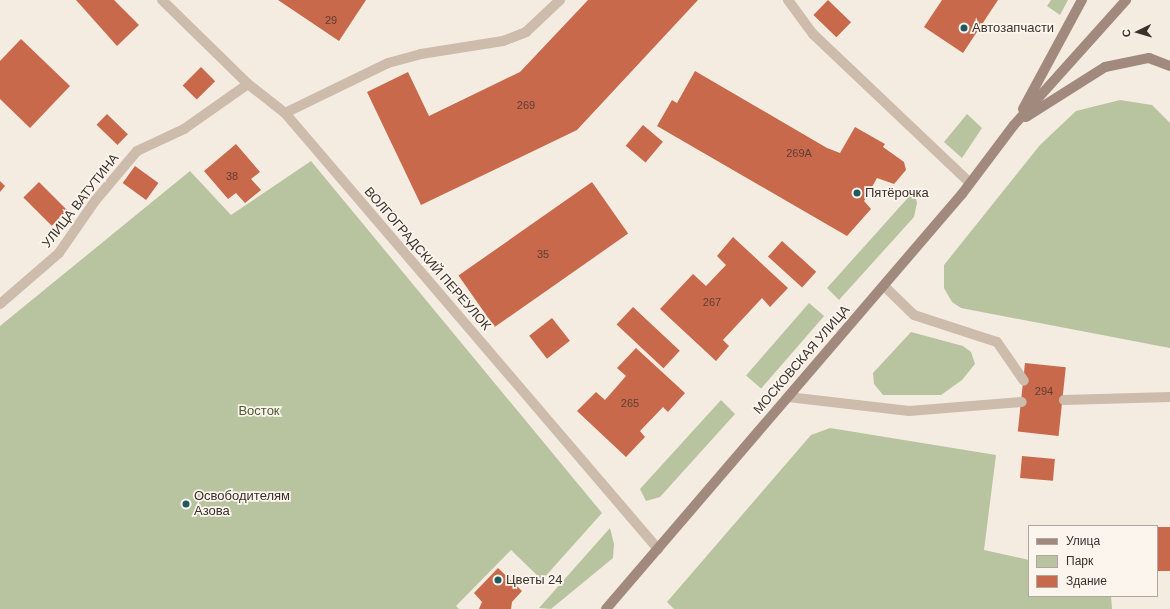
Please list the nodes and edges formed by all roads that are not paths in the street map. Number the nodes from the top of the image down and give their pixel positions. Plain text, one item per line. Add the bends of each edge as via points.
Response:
1 (162, 0) edge
2 (560, 0) edge
3 (788, 0) edge
4 (1082, 0) edge
5 (1126, 0) edge
6 (1170, 66) edge
7 (248, 84) junction
8 (285, 113) junction
9 (1014, 125) junction
10 (970, 183) junction
11 (884, 286) junction
12 (0, 304) edge
13 (1024, 381) dead end
14 (788, 397) junction
15 (1170, 397) edge
16 (1064, 400) dead end
17 (1022, 402) dead end
18 (658, 549) junction
19 (606, 609) edge

1 - 7 street, ВОЛГОГРАДСКИЙ ПЕРЕУЛОК
2 - 8 street via 526,32 503,41 422,54 388,63
3 - 10 street via 813,34
4 - 9 main road, МОСКОВСКАЯ УЛИЦА
5 - 9 main road, МОСКОВСКАЯ УЛИЦА
6 - 9 main road via 1149,58 1105,67
7 - 8 street, ВОЛГОГРАДСКИЙ ПЕРЕУЛОК
7 - 12 street, УЛИЦА ВАТУТИНА via 184,129 137,151 95,201 59,253
8 - 18 street, ВОЛГОГРАДСКИЙ ПЕРЕУЛОК
9 - 10 main road, МОСКОВСКАЯ УЛИЦА
10 - 11 main road, МОСКОВСКАЯ УЛИЦА
11 - 13 street via 914,315 997,342
11 - 14 main road, МОСКОВСКАЯ УЛИЦА
14 - 17 street via 909,411
14 - 18 main road, МОСКОВСКАЯ УЛИЦА
15 - 16 street
18 - 19 main road, МОСКОВСКАЯ УЛИЦА

